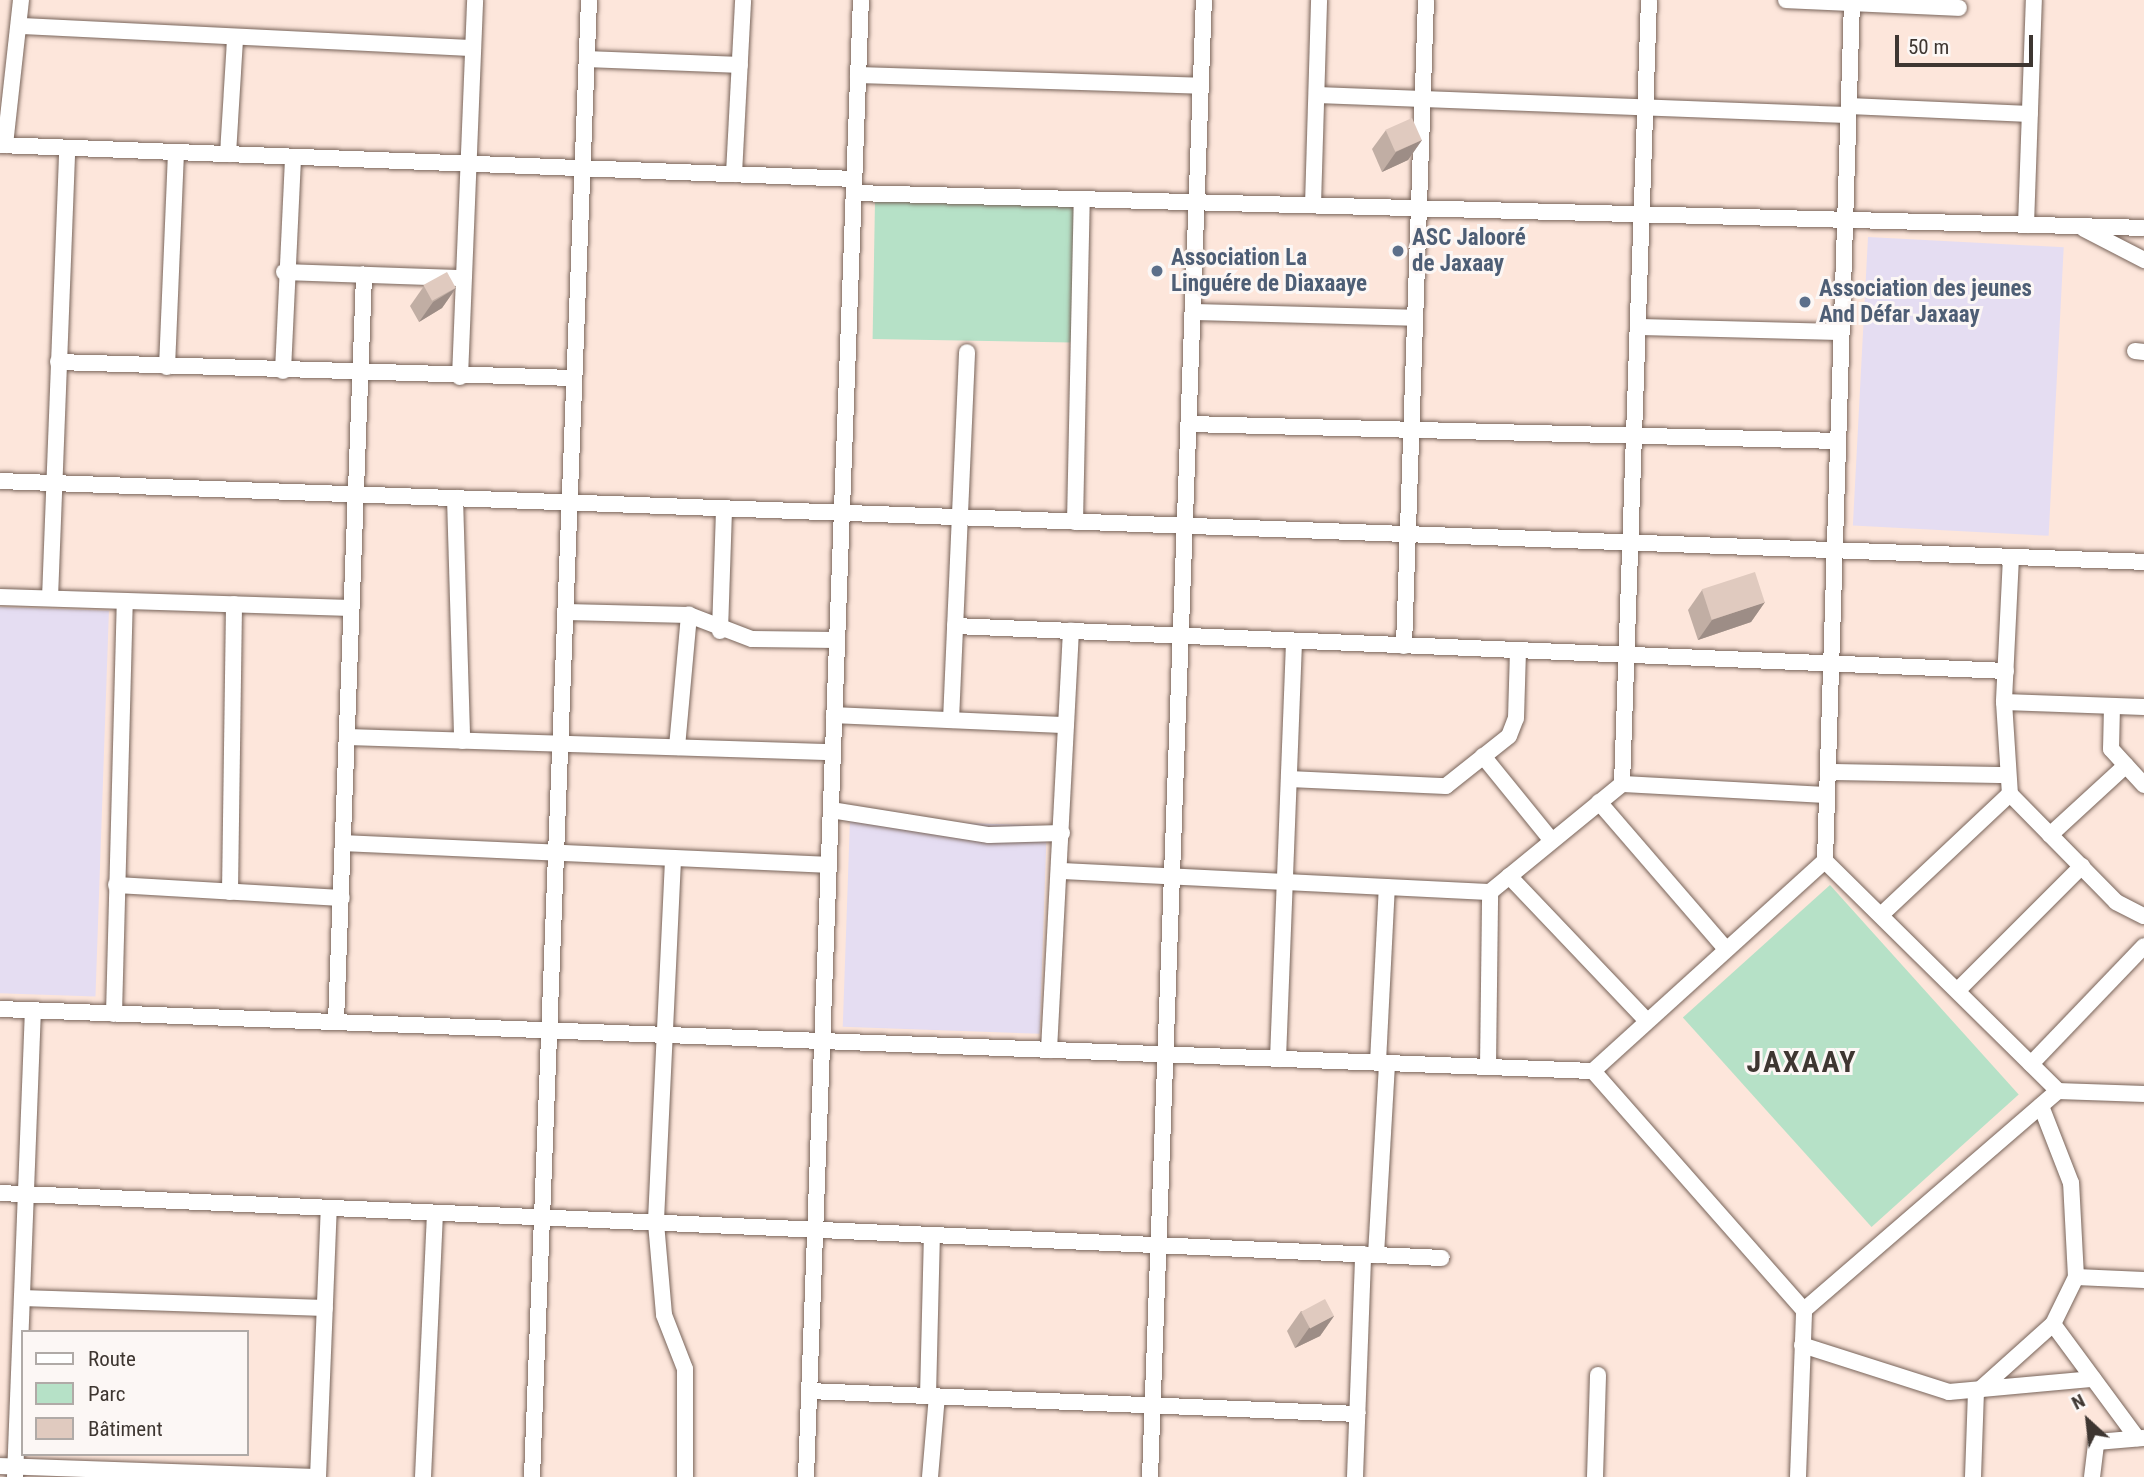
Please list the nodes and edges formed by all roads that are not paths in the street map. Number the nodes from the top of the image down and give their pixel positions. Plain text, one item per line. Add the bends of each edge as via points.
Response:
1 (20, 0) edge
2 (475, 0) edge
3 (589, 0) edge
4 (743, 0) edge
5 (861, 0) edge
6 (1204, 0) edge
7 (1320, 0) edge
8 (1426, 0) edge
9 (1649, 0) edge
10 (1786, 0) edge
11 (2034, 0) edge
12 (1852, 1) edge
13 (1959, 8) dead end
14 (20, 26) junction
15 (235, 39) junction
16 (472, 48) junction
17 (587, 59) junction
18 (740, 65) junction
19 (858, 75) junction
20 (1201, 86) junction
21 (1317, 95) junction
22 (1423, 98) junction
23 (1645, 106) junction
24 (1848, 110) junction
25 (2030, 114) junction
26 (3, 145) edge
27 (66, 148) junction
28 (176, 152) junction
29 (229, 154) junction
30 (293, 156) junction
31 (467, 163) junction
32 (583, 168) junction
33 (734, 174) junction
34 (854, 186) junction
35 (1082, 199) junction
36 (1197, 202) junction
37 (1313, 205) junction
38 (1419, 208) junction
39 (1642, 214) junction
40 (1845, 220) junction
41 (2026, 225) junction
42 (2079, 226) junction
43 (2144, 228) edge
44 (2144, 260) edge
45 (284, 272) junction
46 (364, 275) junction
47 (463, 278) junction
48 (1193, 312) junction
49 (1415, 318) junction
50 (1638, 327) junction
51 (1841, 332) junction
52 (967, 352) dead end
53 (58, 362) junction
54 (167, 367) junction
55 (283, 371) junction
56 (360, 374) junction
57 (460, 377) junction
58 (574, 378) junction
59 (1189, 424) junction
60 (1411, 430) junction
61 (1634, 436) junction
62 (1838, 441) junction
63 (0, 481) edge
64 (54, 483) junction
65 (356, 495) junction
66 (455, 498) junction
67 (570, 503) junction
68 (724, 509) junction
69 (842, 513) junction
70 (960, 517) junction
71 (1074, 522) junction
72 (1185, 526) junction
73 (1408, 534) junction
74 (1630, 543) junction
75 (1835, 551) junction
76 (2011, 557) junction
77 (2144, 562) edge
78 (0, 597) edge
79 (50, 598) junction
80 (125, 601) junction
81 (234, 604) junction
82 (351, 608) junction
83 (566, 612) junction
84 (689, 615) junction
85 (955, 626) junction
86 (720, 631) junction
87 (1071, 631) junction
88 (1181, 636) junction
89 (837, 640) junction
90 (1294, 641) junction
91 (1404, 646) junction
92 (1518, 651) junction
93 (1626, 655) junction
94 (1831, 664) junction
95 (2006, 671) junction
96 (2004, 702) junction
97 (2112, 706) junction
98 (2144, 707) edge
99 (834, 715) junction
100 (951, 720) junction
101 (1066, 725) junction
102 (347, 737) junction
103 (462, 741) junction
104 (560, 744) junction
105 (677, 747) junction
106 (833, 752) junction
107 (1483, 756) junction
108 (2126, 765) junction
109 (1828, 772) junction
110 (2004, 775) junction
111 (1289, 779) junction
112 (1622, 784) junction
113 (2144, 785) edge
114 (2010, 794) junction
115 (1827, 795) junction
116 (1599, 802) junction
117 (831, 810) junction
118 (1062, 834) junction
119 (2050, 835) junction
120 (1552, 841) junction
121 (344, 844) junction
122 (555, 854) junction
123 (673, 860) junction
124 (1825, 860) junction
125 (829, 865) junction
126 (2082, 866) junction
127 (1060, 870) junction
128 (1172, 876) junction
129 (1509, 876) junction
130 (1285, 882) junction
131 (116, 885) junction
132 (1387, 887) junction
133 (230, 892) junction
134 (1490, 892) junction
135 (342, 898) junction
136 (1882, 914) junction
137 (2144, 916) edge
138 (2144, 946) edge
139 (1724, 947) junction
140 (1959, 989) junction
141 (0, 1009) edge
142 (33, 1010) junction
143 (114, 1014) junction
144 (1644, 1018) junction
145 (336, 1022) junction
146 (549, 1030) junction
147 (664, 1035) junction
148 (822, 1041) junction
149 (1049, 1050) junction
150 (1166, 1054) junction
151 (1278, 1059) junction
152 (1382, 1063) junction
153 (2031, 1064) junction
154 (1488, 1067) junction
155 (1593, 1071) junction
156 (2058, 1091) junction
157 (2144, 1094) edge
158 (2041, 1106) junction
159 (0, 1193) edge
160 (26, 1194) junction
161 (329, 1208) junction
162 (435, 1213) junction
163 (542, 1217) junction
164 (656, 1223) junction
165 (815, 1230) junction
166 (932, 1235) junction
167 (1159, 1245) junction
168 (1370, 1255) junction
169 (1442, 1258) dead end
170 (2076, 1278) junction
171 (2144, 1280) edge
172 (22, 1297) junction
173 (325, 1308) junction
174 (1804, 1310) junction
175 (2053, 1324) junction
176 (1802, 1345) junction
177 (1598, 1375) dead end
178 (2093, 1379) junction
179 (809, 1391) junction
180 (1976, 1393) junction
181 (933, 1396) junction
182 (1153, 1405) junction
183 (1358, 1414) junction
184 (2141, 1438) edge
185 (10, 1470) edge
186 (316, 1477) edge
187 (423, 1477) edge
188 (532, 1477) edge
189 (685, 1477) edge
190 (806, 1477) edge
191 (930, 1477) edge
192 (1150, 1477) edge
193 (1356, 1477) edge
194 (1595, 1477) edge
195 (1798, 1477) edge
196 (1973, 1477) edge
197 (2092, 1477) edge

1 - 14 street
2 - 16 street
3 - 17 street
4 - 18 street
5 - 19 street
6 - 20 street
7 - 21 street
8 - 22 street
9 - 23 street
10 - 12 street
11 - 25 street
12 - 13 street
12 - 24 street
14 - 15 street
14 - 26 street
15 - 16 street
15 - 29 street
16 - 31 street
17 - 18 street
17 - 32 street
18 - 33 street
19 - 20 street
19 - 34 street
20 - 36 street
21 - 22 street
21 - 37 street
22 - 23 street
22 - 38 street
23 - 24 street
23 - 39 street
24 - 25 street
24 - 40 street
25 - 41 street
26 - 27 street
27 - 28 street
27 - 53 street
28 - 29 street
28 - 54 street
29 - 30 street
30 - 31 street
30 - 45 street
31 - 32 street
31 - 47 street
32 - 33 street
32 - 58 street
33 - 34 street
34 - 35 street
34 - 69 street
35 - 36 street
35 - 71 street
36 - 37 street
36 - 48 street
37 - 38 street
38 - 39 street
38 - 49 street
39 - 40 street
39 - 50 street
40 - 41 street
40 - 51 street
41 - 42 street
42 - 43 street
42 - 44 street
45 - 46 street
45 - 55 street
46 - 47 street
46 - 56 street
47 - 57 street
48 - 49 street
48 - 59 street
49 - 60 street
50 - 51 street
50 - 61 street
51 - 62 street
52 - 70 street
53 - 54 street
53 - 64 street
54 - 55 street
55 - 56 street
56 - 57 street
56 - 65 street
57 - 58 street
58 - 67 street
59 - 60 street
59 - 72 street
60 - 61 street
60 - 73 street
61 - 62 street
61 - 74 street
62 - 75 street
63 - 64 street
64 - 65 street
64 - 79 street
65 - 66 street
65 - 82 street
66 - 67 street
66 - 103 street
67 - 68 street
67 - 83 street
68 - 69 street
68 - 86 street
69 - 70 street
69 - 89 street
70 - 71 street
70 - 85 street
71 - 72 street
72 - 73 street
72 - 88 street
73 - 74 street
73 - 91 street
74 - 75 street
74 - 93 street
75 - 76 street
75 - 94 street
76 - 77 street
76 - 95 street
78 - 79 street
79 - 80 street
80 - 81 street
80 - 131 street
81 - 82 street
81 - 133 street
82 - 102 street
83 - 84 street
83 - 104 street
84 - 86 street
84 - 105 street
85 - 87 street
85 - 100 street
86 - 89 street via 752,639
87 - 88 street
87 - 101 street
88 - 90 street
88 - 128 street
89 - 99 street
90 - 91 street
90 - 111 street
91 - 92 street
92 - 93 street
92 - 107 street via 1516,718 1509,736
93 - 94 street
93 - 112 street
94 - 95 street
94 - 109 street
95 - 96 street
96 - 97 street
96 - 110 street
97 - 98 street
97 - 108 street via 2111,749
99 - 100 street
99 - 106 street
100 - 101 street
101 - 118 street
102 - 103 street
102 - 121 street
103 - 104 street
104 - 105 street
104 - 122 street
105 - 106 street
106 - 117 street
107 - 111 street via 1446,786
107 - 120 street
108 - 113 street
108 - 119 street
109 - 110 street
109 - 115 street
110 - 114 street
111 - 130 street
112 - 115 street
112 - 116 street
114 - 119 street
114 - 136 street
115 - 124 street
116 - 120 street
116 - 139 street
117 - 118 street via 989,835
117 - 125 street
118 - 127 street
119 - 126 street
120 - 129 street
121 - 122 street
121 - 135 street
122 - 123 street
122 - 146 street
123 - 125 street
123 - 147 street
124 - 136 street
124 - 139 street
125 - 148 street
126 - 137 street via 2116,902
126 - 140 street
127 - 128 street
127 - 149 street
128 - 130 street
128 - 150 street
129 - 134 street
129 - 144 street
130 - 132 street
130 - 151 street
131 - 133 street
131 - 143 street
132 - 134 street
132 - 152 street
133 - 135 street
134 - 154 street
135 - 145 street
136 - 140 street
138 - 153 street
139 - 144 street
140 - 153 street
141 - 142 street
142 - 143 street
142 - 160 street
143 - 145 street
144 - 155 street
145 - 146 street
146 - 147 street
146 - 163 street
147 - 148 street
147 - 164 street
148 - 149 street
148 - 165 street
149 - 150 street
150 - 151 street
150 - 167 street
151 - 152 street
152 - 154 street
152 - 168 street
153 - 156 street
154 - 155 street
155 - 174 street
156 - 157 street
156 - 158 street
158 - 170 street via 2071,1183
158 - 174 street
159 - 160 street
160 - 161 street
160 - 172 street
161 - 162 street
161 - 173 street
162 - 163 street
162 - 187 street
163 - 164 street
163 - 188 street
164 - 165 street
164 - 189 street via 664,1315 685,1370
165 - 166 street
165 - 179 street
166 - 167 street
166 - 181 street
167 - 168 street
167 - 182 street
168 - 169 street
168 - 183 street
170 - 171 street
170 - 175 street
172 - 173 street
172 - 185 street
173 - 186 street
174 - 176 street
175 - 178 street
175 - 180 street
176 - 180 street via 1949,1392
176 - 195 street
177 - 194 street
178 - 180 street
178 - 184 street
179 - 181 street
179 - 190 street
180 - 196 street
181 - 182 street
181 - 191 street
182 - 183 street
182 - 192 street
183 - 193 street
184 - 197 street via 2096,1442
185 - 186 street

